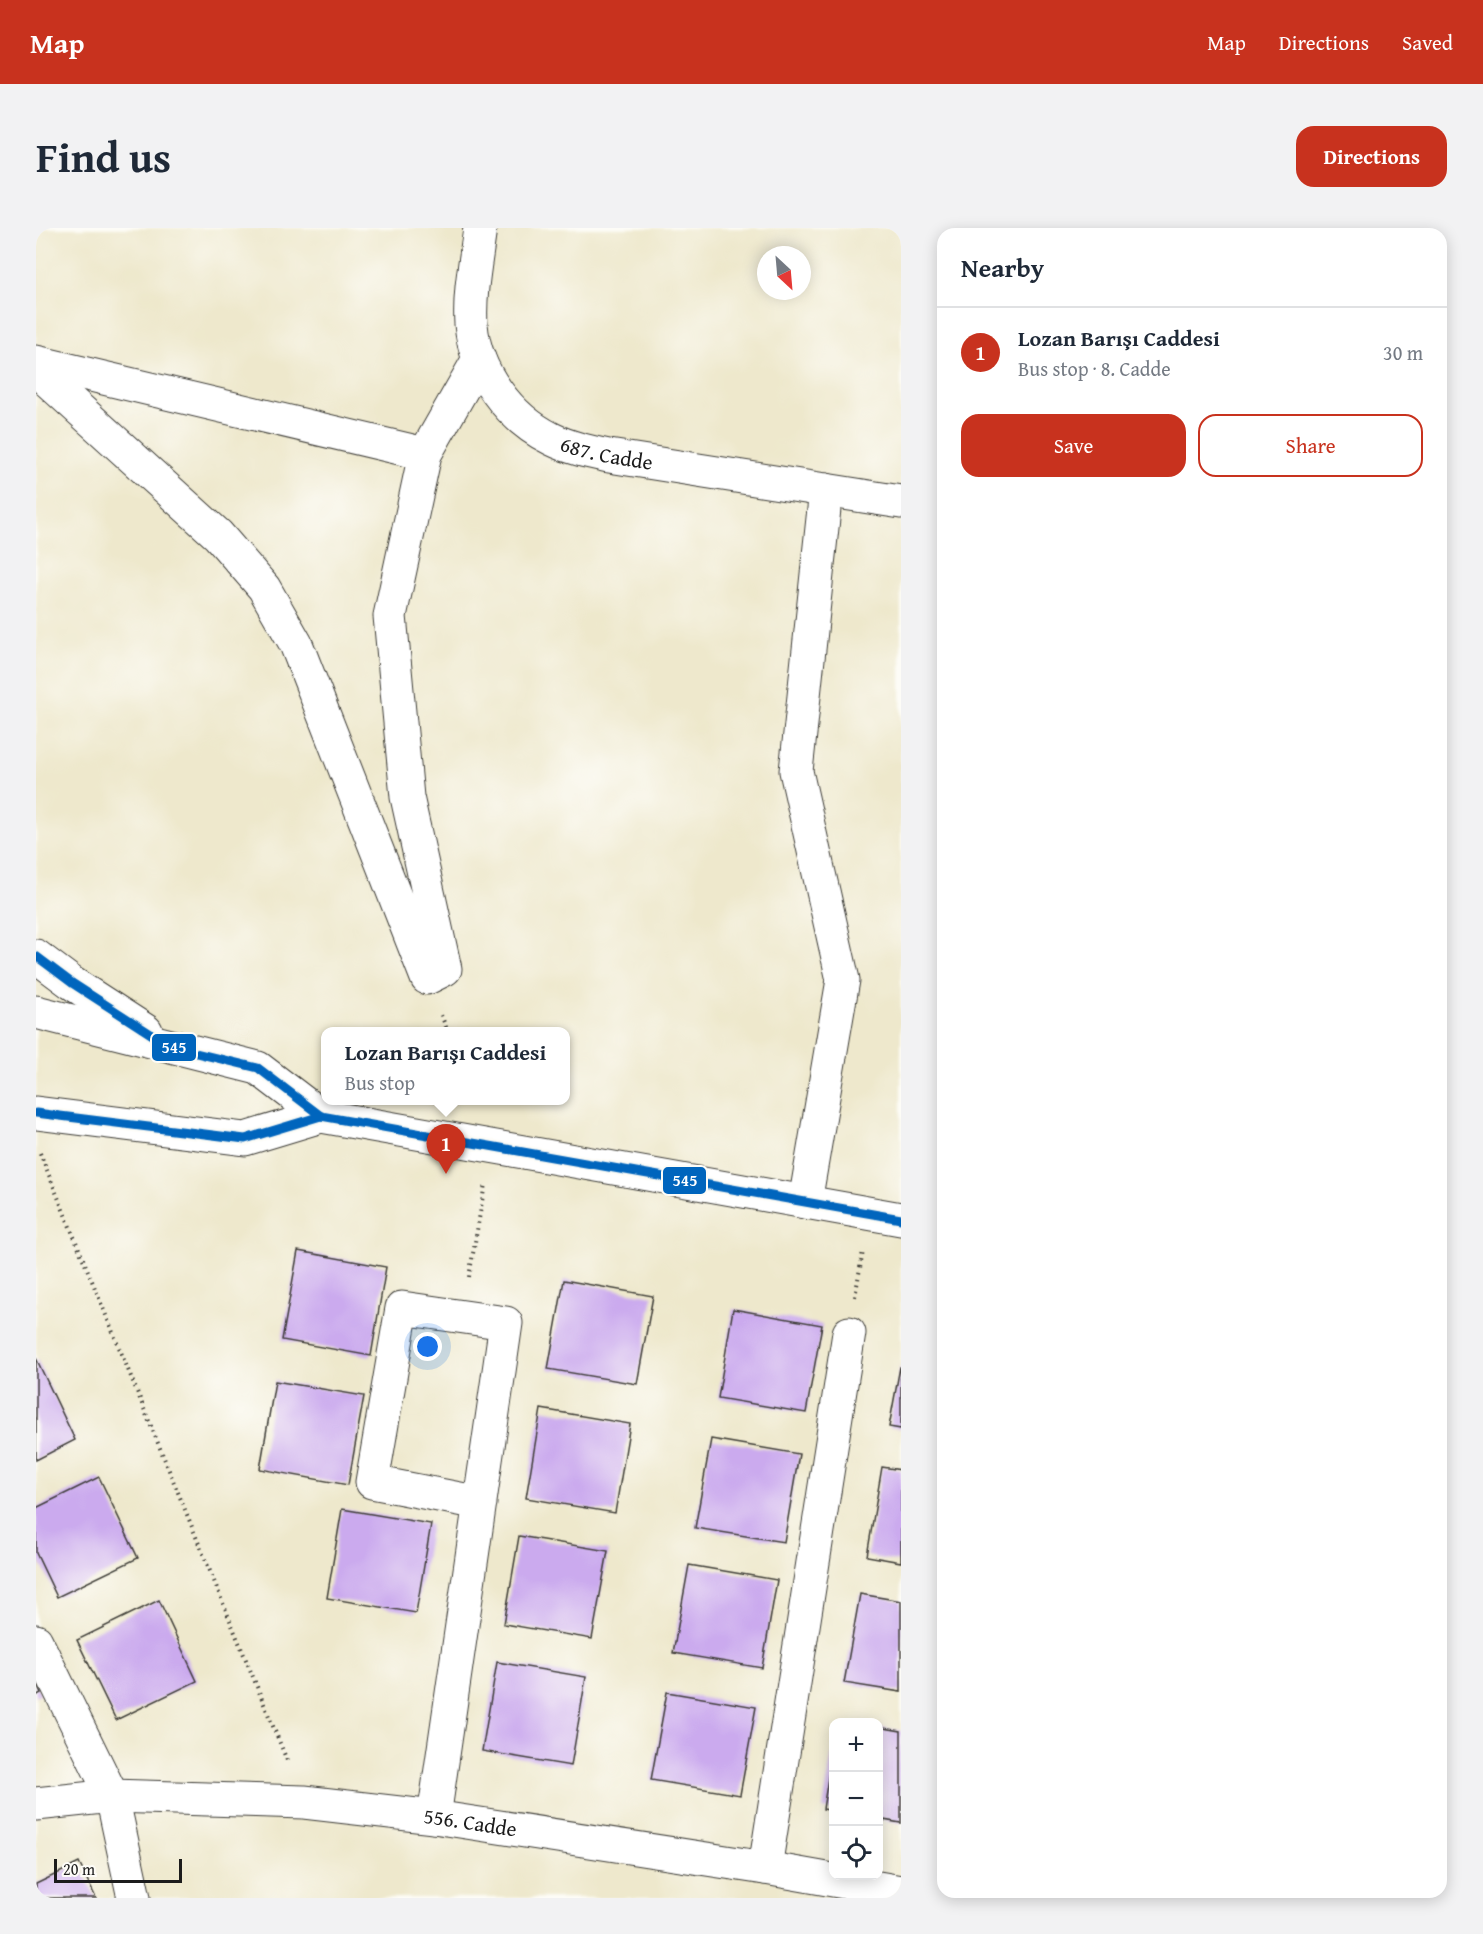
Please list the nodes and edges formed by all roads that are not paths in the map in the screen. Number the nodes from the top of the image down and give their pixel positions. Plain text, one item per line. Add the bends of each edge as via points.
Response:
1 (480, 228) edge
2 (479, 359) junction
3 (36, 362) edge
4 (36, 370) edge
5 (424, 454) junction
6 (826, 490) junction
7 (901, 502) edge
8 (36, 956) edge
9 (36, 1012) edge
10 (171, 1047) junction
11 (36, 1113) edge
12 (321, 1116) junction
13 (805, 1202) junction
14 (901, 1219) edge
15 (849, 1333) road end
16 (480, 1503) junction
17 (36, 1641) edge
18 (112, 1796) junction
19 (36, 1804) edge
20 (434, 1817) junction
21 (765, 1868) junction
22 (901, 1892) edge
23 (134, 1898) edge

1 - 2 street, 687. Cadde via 471,308
2 - 5 street
2 - 6 street, 687. Cadde via 493,386 512,409 552,440 609,456
3 - 5 street
4 - 5 street via 218,536 264,588 296,644 426,978 445,969 407,797 390,616
6 - 7 street, 687. Cadde
6 - 13 street via 796,771 843,980
8 - 10 street
9 - 10 street
10 - 12 street via 258,1068
11 - 12 street via 245,1139
12 - 13 street
13 - 14 street
15 - 21 street
16 - 16 street via 506,1323 402,1308 372,1482
16 - 20 street
17 - 18 street
18 - 19 street, 556. Cadde
18 - 20 street, 556. Cadde via 304,1802
18 - 23 street
20 - 21 street, 556. Cadde
21 - 22 street, 556. Cadde

